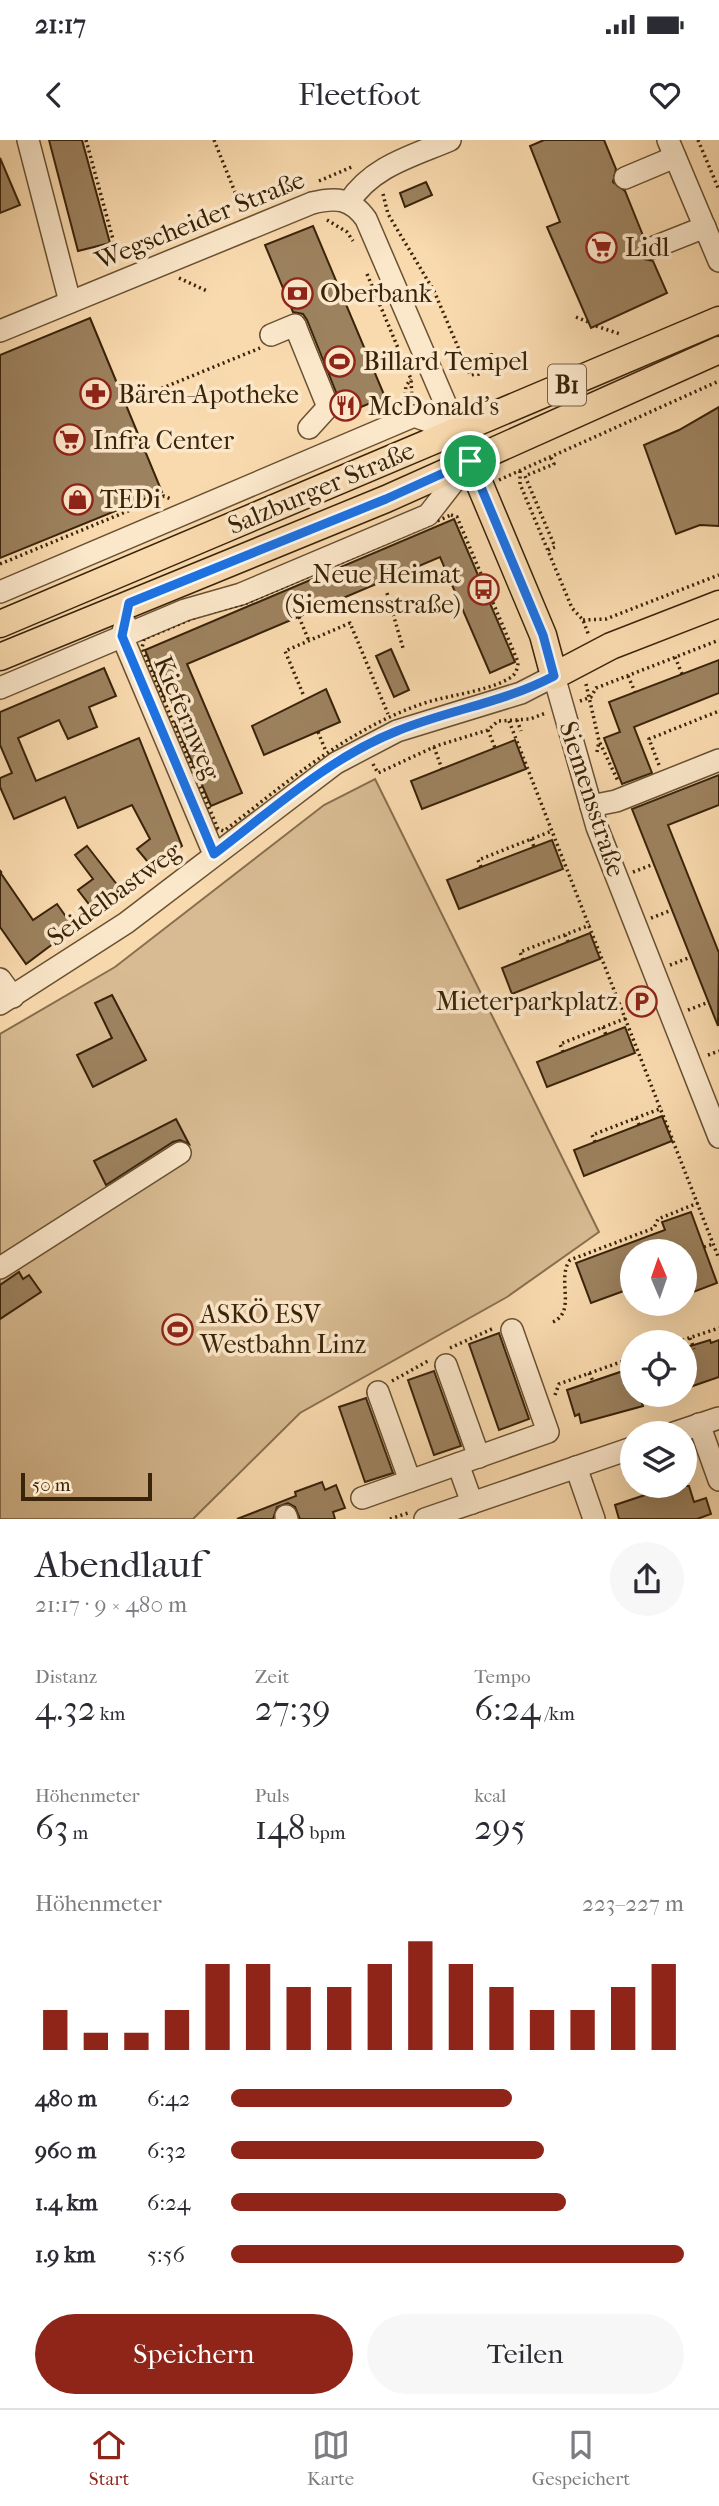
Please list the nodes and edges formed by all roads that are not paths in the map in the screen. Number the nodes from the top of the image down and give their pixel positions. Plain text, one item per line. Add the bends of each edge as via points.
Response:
1 (27, 140) edge
2 (450, 140) edge
3 (671, 148) edge
4 (625, 178) dead end
5 (349, 202) junction
6 (705, 227) junction
7 (652, 248) dead end
8 (719, 261) edge
9 (70, 302) junction
10 (719, 320) edge
11 (0, 331) edge
12 (268, 341) road end
13 (719, 350) edge
14 (309, 428) dead end
15 (456, 431) junction
16 (470, 461) junction
17 (0, 592) edge
18 (129, 603) junction
19 (719, 604) edge
20 (0, 624) edge
21 (122, 636) junction
22 (0, 657) edge
23 (554, 676) junction
24 (0, 688) edge
25 (719, 760) edge
26 (600, 804) junction
27 (214, 854) junction
28 (0, 979) edge
29 (6, 1000) edge
30 (719, 1137) edge
31 (180, 1153) dead end
32 (0, 1268) edge
33 (512, 1330) dead end
34 (446, 1365) dead end
35 (378, 1392) dead end
36 (709, 1421) edge
37 (620, 1452) edge
38 (479, 1457) junction
39 (458, 1464) junction
40 (576, 1467) junction
41 (719, 1480) edge
42 (410, 1481) junction
43 (362, 1498) dead end
44 (472, 1503) junction
45 (425, 1519) edge
46 (594, 1519) edge

1 - 9 street
2 - 5 street via 383,168 365,181
3 - 4 street
3 - 6 street
5 - 9 street, Wegscheider Straße via 329,199 312,203
5 - 15 street via 366,219
6 - 7 street
6 - 8 street
9 - 11 street, Wegscheider Straße
10 - 15 main road, Salzburger Straße / B1
12 - 14 street via 295,325 328,407
13 - 16 main road, Salzburger Straße / B1
15 - 16 street
15 - 17 street via 408,409
15 - 20 main road, Salzburger Straße / B1
16 - 18 main road, Salzburger Straße / B1
16 - 21 street, Salzburger Straße via 428,514 241,594
16 - 23 main road, Siemensstraße via 543,635
18 - 21 street, Kiefernweg
18 - 22 main road, Salzburger Straße / B1
19 - 23 main road via 611,646
21 - 24 street, Salzburger Straße
21 - 27 street, Kiefernweg
23 - 26 street, Siemensstraße
23 - 27 street, Seidelbastweg via 522,693 408,727 365,746 317,776
25 - 26 street
26 - 30 street, Siemensstraße
27 - 29 street, Seidelbastweg via 127,923
28 - 29 street
31 - 32 street
33 - 38 street via 548,1432
34 - 38 street
35 - 42 street
36 - 41 street
37 - 40 street
38 - 39 street
39 - 42 street
39 - 44 street
40 - 44 street
40 - 46 street
42 - 43 street
44 - 45 street

